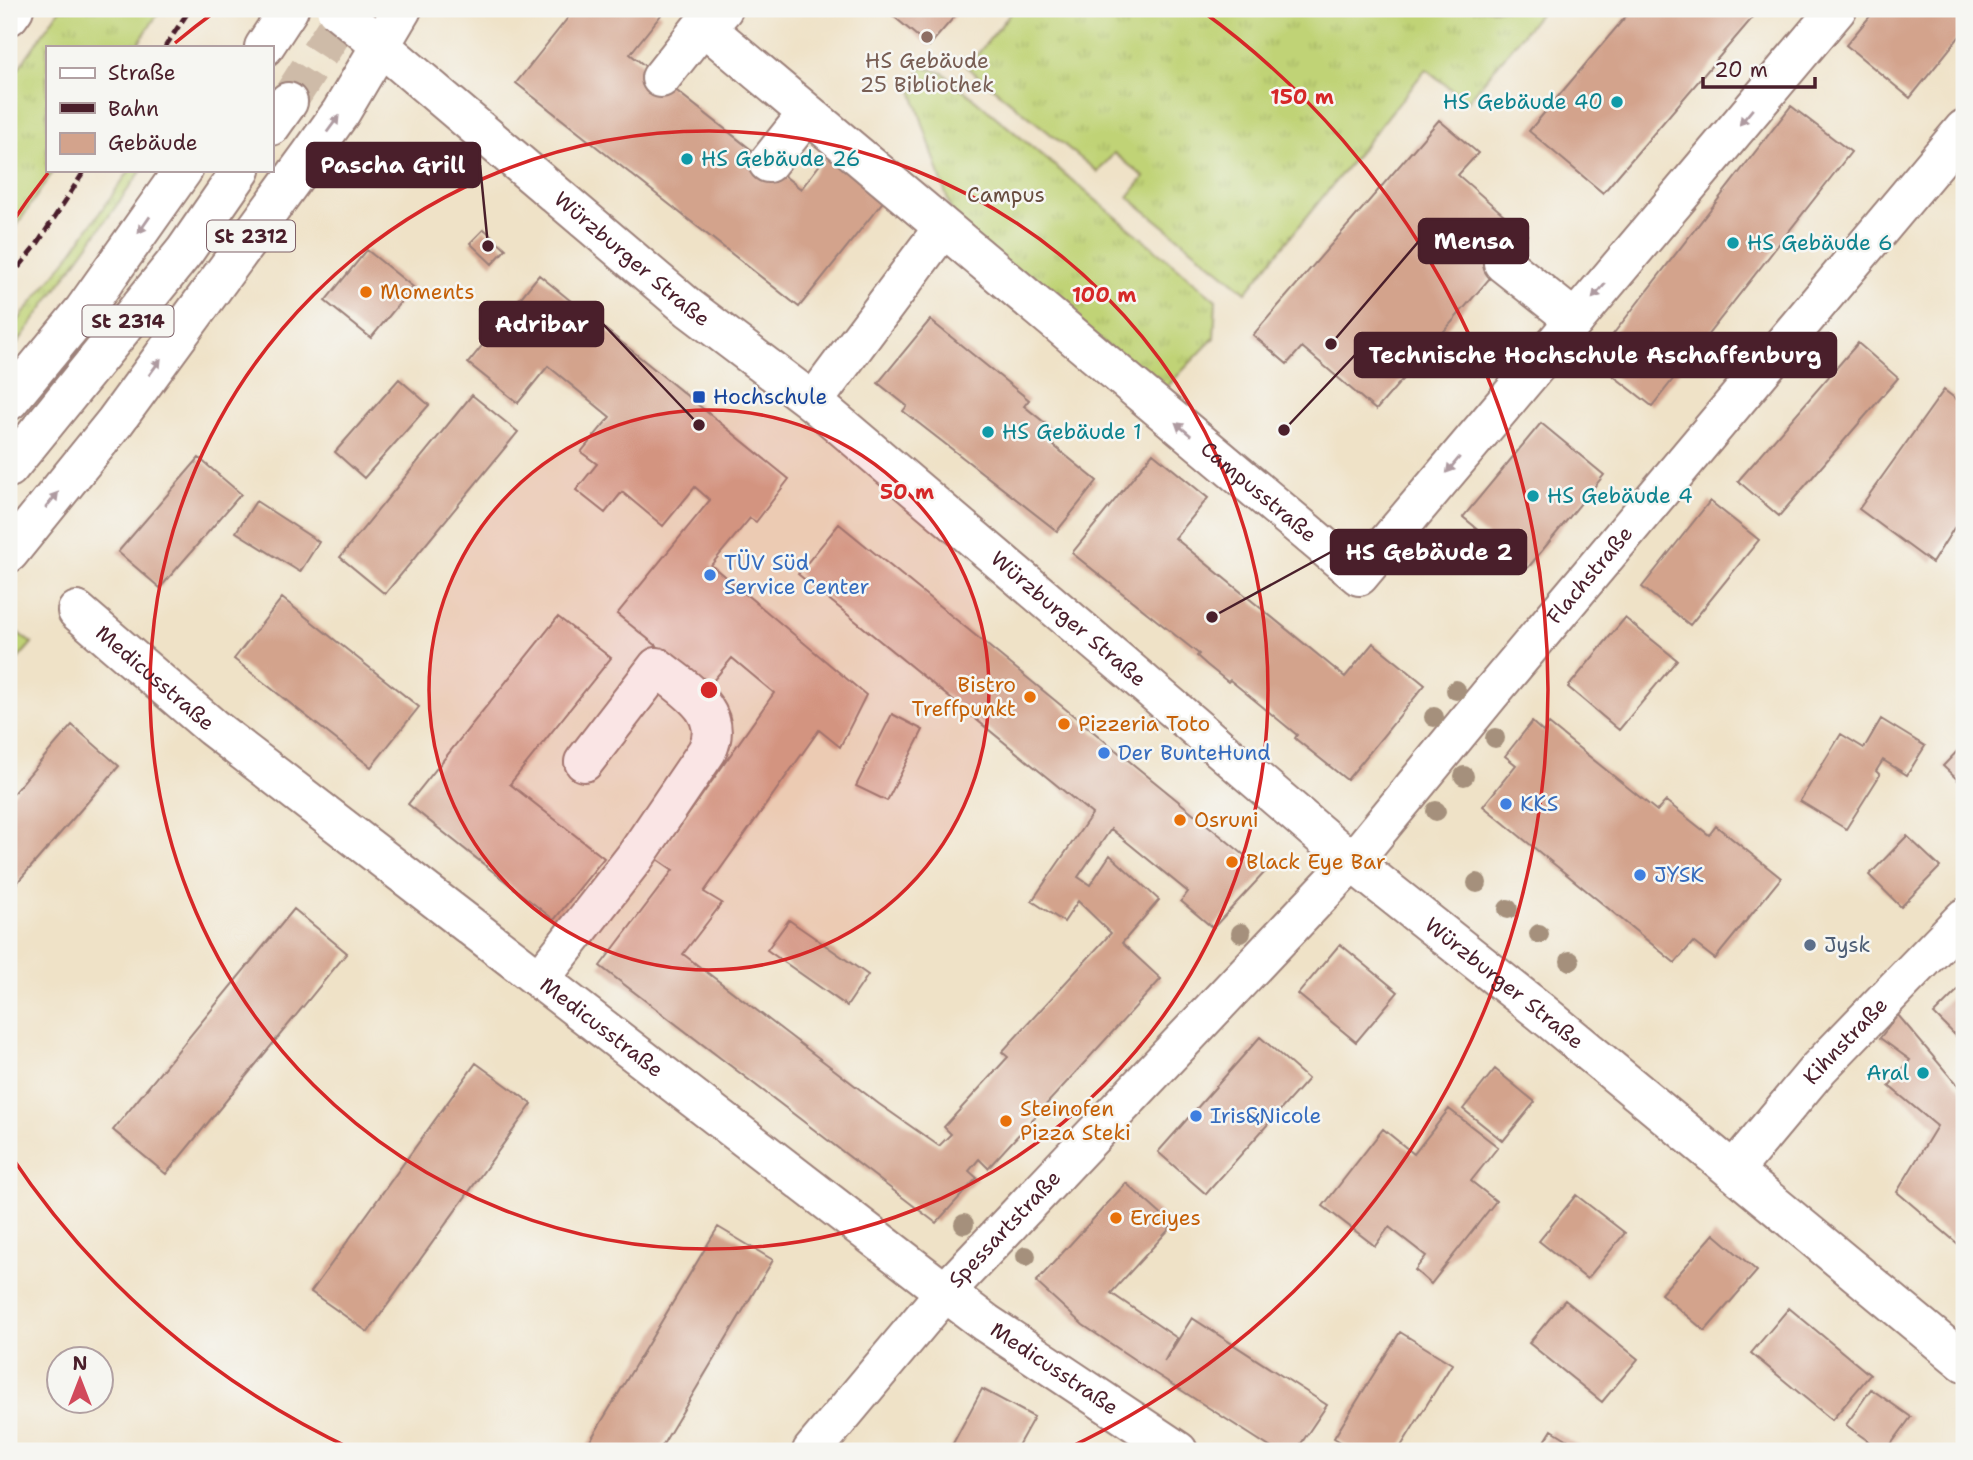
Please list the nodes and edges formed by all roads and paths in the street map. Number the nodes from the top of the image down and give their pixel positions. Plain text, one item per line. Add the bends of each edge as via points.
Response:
1 (13, 9) edge
2 (289, 9) edge
3 (402, 9) edge
4 (1838, 9) edge
5 (9, 16) edge
6 (703, 18) edge
7 (360, 28) edge
8 (265, 46) edge
9 (660, 78) dead end
10 (807, 114) junction
11 (1964, 129) edge
12 (768, 163) dead end
13 (182, 172) edge
14 (240, 172) edge
15 (943, 228) junction
16 (1503, 263) dead end
17 (1575, 320) junction
18 (9, 401) edge
19 (813, 402) junction
20 (9, 468) edge
21 (9, 553) edge
22 (77, 611) dead end
23 (584, 762) dead end
24 (1352, 862) junction
25 (1964, 918) edge
26 (540, 979) junction
27 (1733, 1171) junction
28 (945, 1292) junction
29 (1964, 1362) edge
30 (1135, 1440) edge
31 (813, 1451) edge
32 (1178, 1451) edge

1 - 5 main road
2 - 8 main road
3 - 7 main road, St 2312
4 -> 17 main road, Campusstraße
6 - 9 main road
6 - 10 main road, Campusstraße
7 - 19 main road, Würzburger Straße via 690,309
21 -> 7 main road, St 2312 via 115,422 341,113
10 - 12 main road
10 - 15 main road, Campusstraße
11 - 24 main road, Flachstraße
13 -> 18 main road via 84,310
14 - 20 main road, St 2314 via 185,251
17 -> 15 main road, Campusstraße via 1359,576
15 - 19 main road
16 - 17 main road
19 - 24 main road, Würzburger Straße
22 - 26 main road, Medicusstraße via 212,727
23 - 26 main road via 657,667 705,707 712,722 713,738 707,751 635,857
24 - 27 main road, Würzburger Straße
24 - 28 main road, Spessartstraße
25 - 27 main road, Kihnstraße via 1819,1068
26 - 28 main road, Medicusstraße
27 - 29 main road, Würzburger Straße
28 - 30 main road, Medicusstraße
28 - 31 main road, Spessartstraße
30 - 32 main road, Medicusstraße

